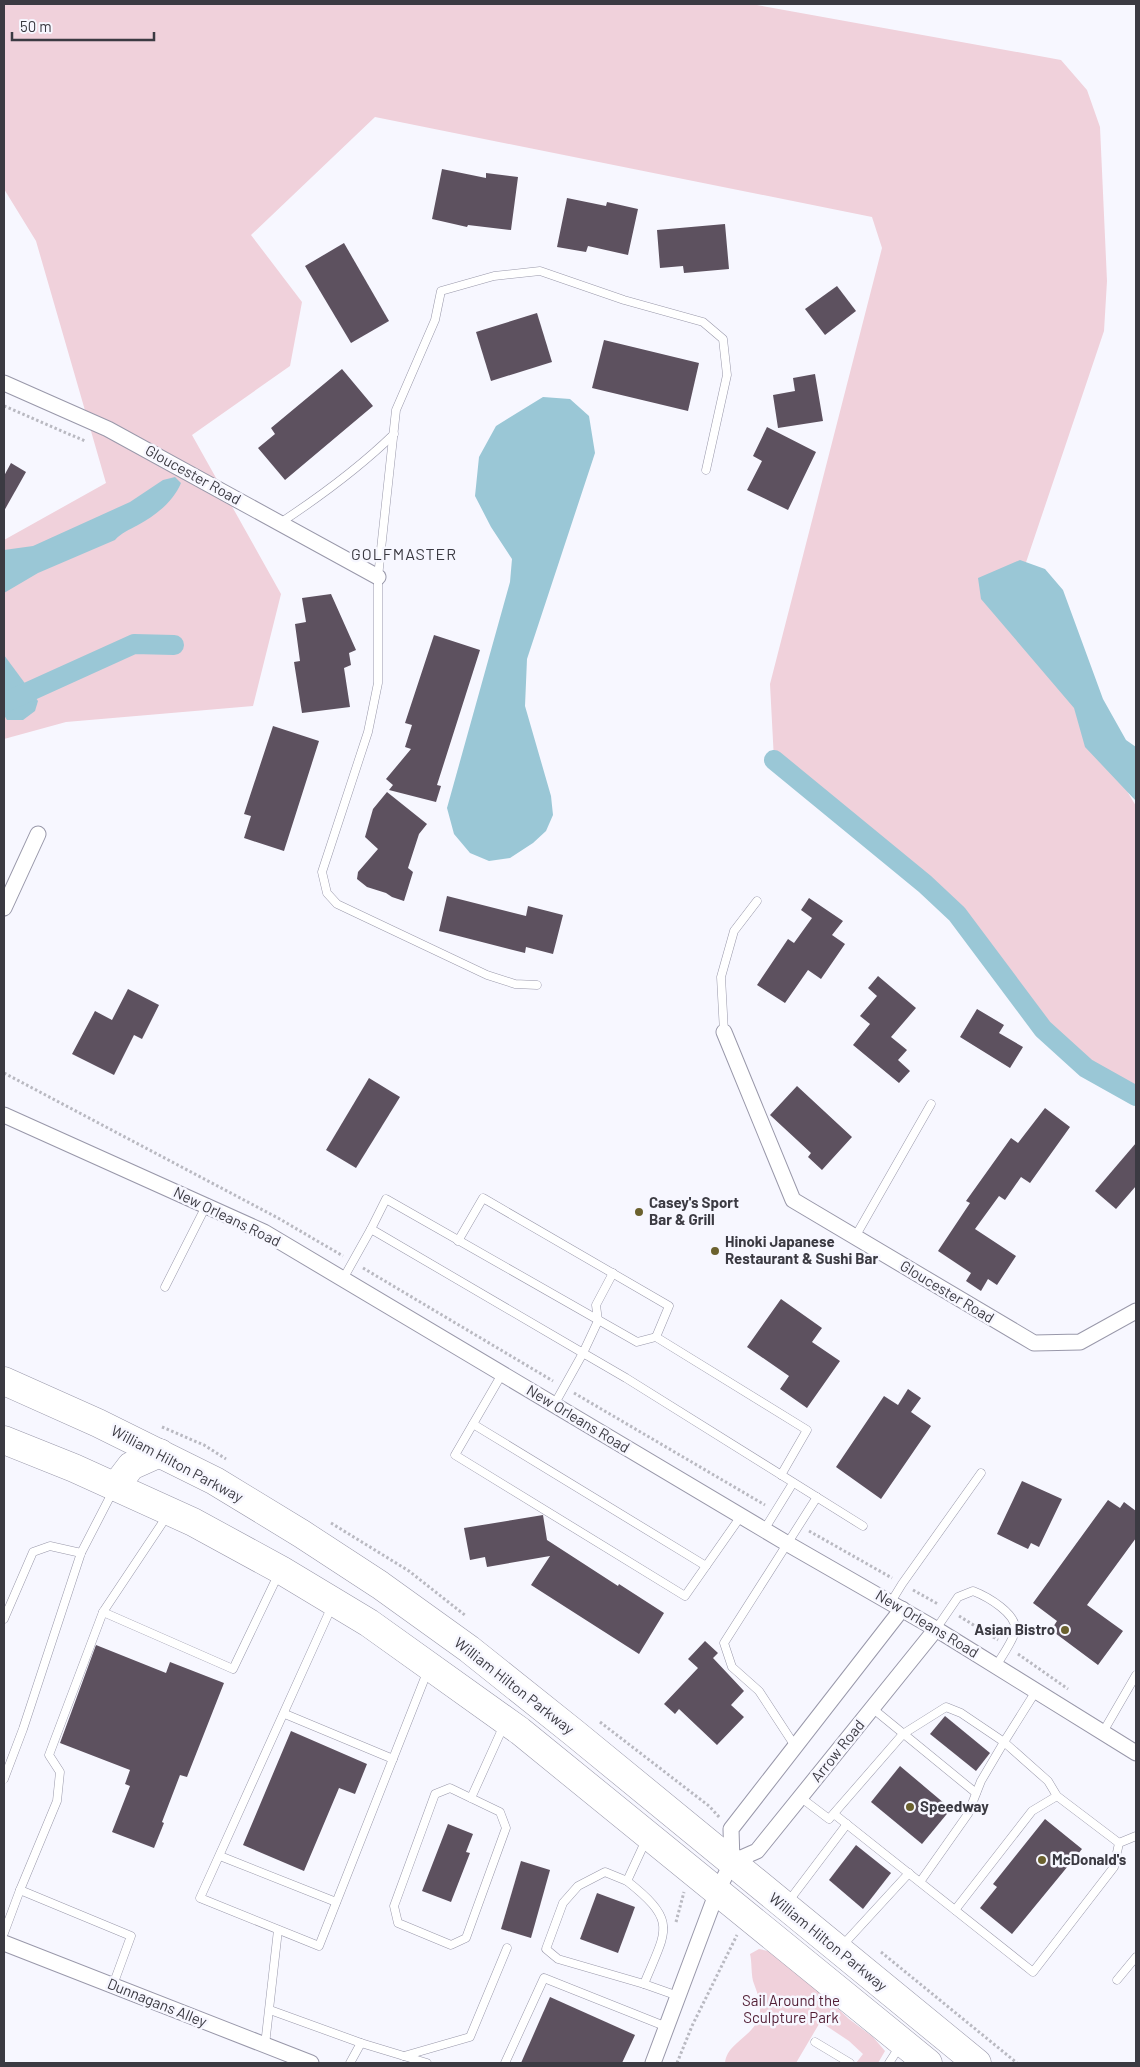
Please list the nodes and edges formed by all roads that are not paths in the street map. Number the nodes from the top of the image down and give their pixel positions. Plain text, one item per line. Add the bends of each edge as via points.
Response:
1 (4, 383) edge
2 (394, 434) junction
3 (706, 470) dead end
4 (280, 523) junction
5 (378, 577) junction
6 (38, 834) dead end
7 (757, 901) dead end
8 (4, 908) edge
9 (537, 985) dead end
10 (724, 1032) joint
11 (932, 1104) dead end
12 (4, 1114) edge
13 (206, 1206) junction
14 (371, 1229) junction
15 (855, 1237) junction
16 (458, 1241) junction
17 (613, 1274) junction
18 (343, 1279) junction
19 (165, 1287) dead end
20 (1136, 1311) edge
21 (598, 1321) junction
22 (656, 1337) junction
23 (583, 1353) junction
24 (502, 1374) junction
25 (4, 1380) edge
26 (554, 1405) junction
27 (473, 1424) junction
28 (4, 1440) edge
29 (160, 1453) junction
30 (981, 1473) dead end
31 (781, 1475) junction
32 (793, 1483) junction
33 (115, 1487) junction
34 (817, 1497) junction
35 (169, 1512) junction
36 (742, 1516) junction
37 (863, 1526) dead end
38 (764, 1530) junction
39 (788, 1544) junction
40 (81, 1553) junction
41 (706, 1566) junction
42 (280, 1570) junction
43 (333, 1603) junction
44 (896, 1606) junction
45 (103, 1612) junction
46 (4, 1619) edge
47 (936, 1629) junction
48 (429, 1666) junction
49 (996, 1666) junction
50 (1136, 1675) edge
51 (1036, 1690) junction
52 (872, 1708) junction
53 (285, 1714) junction
54 (506, 1720) junction
55 (1102, 1732) junction
56 (903, 1734) junction
57 (1004, 1742) junction
58 (796, 1746) junction
59 (1136, 1753) edge
60 (393, 1759) junction
61 (4, 1779) edge
62 (976, 1793) junction
63 (1057, 1796) junction
64 (800, 1797) junction
65 (471, 1798) junction
66 (834, 1814) junction
67 (847, 1824) junction
68 (648, 1836) junction
69 (1136, 1836) edge
70 (1120, 1844) junction
71 (220, 1856) junction
72 (732, 1862) junction
73 (909, 1873) junction
74 (627, 1881) junction
75 (920, 1882) junction
76 (20, 1890) junction
77 (717, 1892) junction
78 (336, 1902) junction
79 (785, 1906) junction
80 (955, 1910) junction
81 (278, 1930) junction
82 (4, 1933) edge
83 (4, 1943) edge
84 (507, 1948) dead end
85 (839, 1949) junction
86 (1136, 1957) edge
87 (1117, 1980) dead end
88 (644, 1984) junction
89 (113, 1985) junction
90 (678, 1996) junction
91 (270, 2010) junction
92 (667, 2027) junction
93 (815, 2042) dead end
94 (360, 2043) junction
95 (265, 2045) junction
96 (895, 2053) edge
97 (404, 2056) junction
98 (655, 2061) edge
99 (311, 2063) edge
100 (350, 2063) edge
101 (427, 2063) edge
102 (505, 2063) edge
103 (850, 2063) edge
104 (928, 2063) edge
105 (977, 2063) edge

1 - 4 street, Gloucester Road via 108,429
2 - 3 lane via 396,410 435,320 441,291 494,276 540,271 624,300 703,322 723,339 727,375
2 - 4 lane via 325,494
2 - 5 lane
4 - 5 street, Gloucester Road
5 - 9 lane via 378,683 368,732 322,872 327,893 337,904 487,975 514,984
6 - 8 street
7 - 10 lane via 734,931 722,977
10 - 15 street, Gloucester Road via 793,1200
11 - 15 lane
12 - 13 street, New Orleans Road
13 - 18 street, New Orleans Road via 264,1232
13 - 19 lane
14 - 16 lane via 386,1199
14 - 18 lane
14 - 23 lane
15 - 20 street, Gloucester Road via 1034,1343 1080,1342
16 - 17 lane via 483,1198
16 - 21 lane
17 - 21 lane via 596,1305
17 - 22 lane via 669,1306
18 - 24 street, New Orleans Road
21 - 22 lane via 637,1342
21 - 23 lane
22 - 31 lane via 807,1430
23 - 26 lane
23 - 31 lane
24 - 26 street, New Orleans Road
24 - 27 lane
25 - 29 highway, William Hilton Parkway
26 - 36 street, New Orleans Road
27 - 41 lane
27 - 41 lane via 455,1455 686,1596
28 - 33 highway, William Hilton Parkway
29 - 33 highway via 131,1466
29 - 72 highway, William Hilton Parkway via 215,1481 380,1585 476,1655
30 - 44 lane via 902,1584
31 - 32 lane
32 - 34 lane
32 - 38 lane
33 - 35 highway, William Hilton Parkway
33 - 40 lane
34 - 37 lane
34 - 39 lane
35 - 42 highway, William Hilton Parkway
35 - 45 lane
36 - 38 street, New Orleans Road
36 - 41 lane
38 - 39 street, New Orleans Road
39 - 44 street, New Orleans Road
39 - 58 lane via 724,1643 732,1667 759,1691
40 - 46 lane via 50,1546 33,1552
40 - 61 lane
42 - 43 highway, William Hilton Parkway
42 - 45 lane via 233,1669
43 - 48 highway, William Hilton Parkway via 369,1623
43 - 53 lane
44 - 47 street, New Orleans Road
44 - 58 street
45 - 76 lane via 49,1755 60,1772 57,1801
47 - 49 street, New Orleans Road
47 - 49 lane via 958,1597 973,1591 984,1595 1010,1615 1015,1624 1015,1631
47 - 52 street, Arrow Road
48 - 54 highway, William Hilton Parkway
48 - 60 lane
49 - 51 street, New Orleans Road
50 - 55 lane
51 - 55 street, New Orleans Road
51 - 57 lane
52 - 56 lane
52 - 64 street, Arrow Road
53 - 60 lane
53 - 71 lane
54 - 65 lane
54 - 68 highway, William Hilton Parkway
55 - 59 street, New Orleans Road
56 - 57 lane via 946,1707 961,1713
56 - 62 lane
56 - 66 lane
57 - 62 lane
57 - 63 lane via 1048,1780
58 - 72 street via 731,1829
60 - 78 lane
62 - 75 lane via 968,1814
63 - 70 lane
63 - 80 lane via 1032,1811
64 - 66 lane via 829,1819
64 - 72 street, Arrow Road via 757,1851
65 - 65 lane via 450,1788 435,1794 394,1906 398,1923 452,1945 466,1938 506,1828 500,1812
66 - 67 lane
67 - 73 lane
67 - 79 lane
68 - 74 lane
68 - 77 highway, William Hilton Parkway
69 - 70 lane
70 - 80 lane via 1114,1867 1033,1972
71 - 78 lane
71 - 81 lane via 200,1898
72 - 77 street
72 - 79 highway, William Hilton Parkway
73 - 75 lane
73 - 85 lane
74 - 88 lane via 643,1894 663,1919 664,1934
74 - 88 lane via 605,1872 578,1886 563,1903 546,1949 558,1958
75 - 80 lane
76 - 82 lane
76 - 89 lane via 131,1936
77 - 90 street
77 - 96 highway, William Hilton Parkway
78 - 81 lane via 319,1946
79 - 85 highway, William Hilton Parkway
81 - 91 lane
83 - 89 street, Dunnagans Alley
84 - 97 lane via 470,2036
85 - 105 highway, William Hilton Parkway
86 - 87 lane
88 - 90 lane
89 - 95 street, Dunnagans Alley
90 - 92 street
91 - 94 lane
91 - 95 lane
92 - 98 street
92 - 102 lane via 544,1978
93 - 103 lane
94 - 97 lane
94 - 100 lane
95 - 99 street, Dunnagans Alley
96 - 104 highway, William Hilton Parkway
97 - 101 lane

